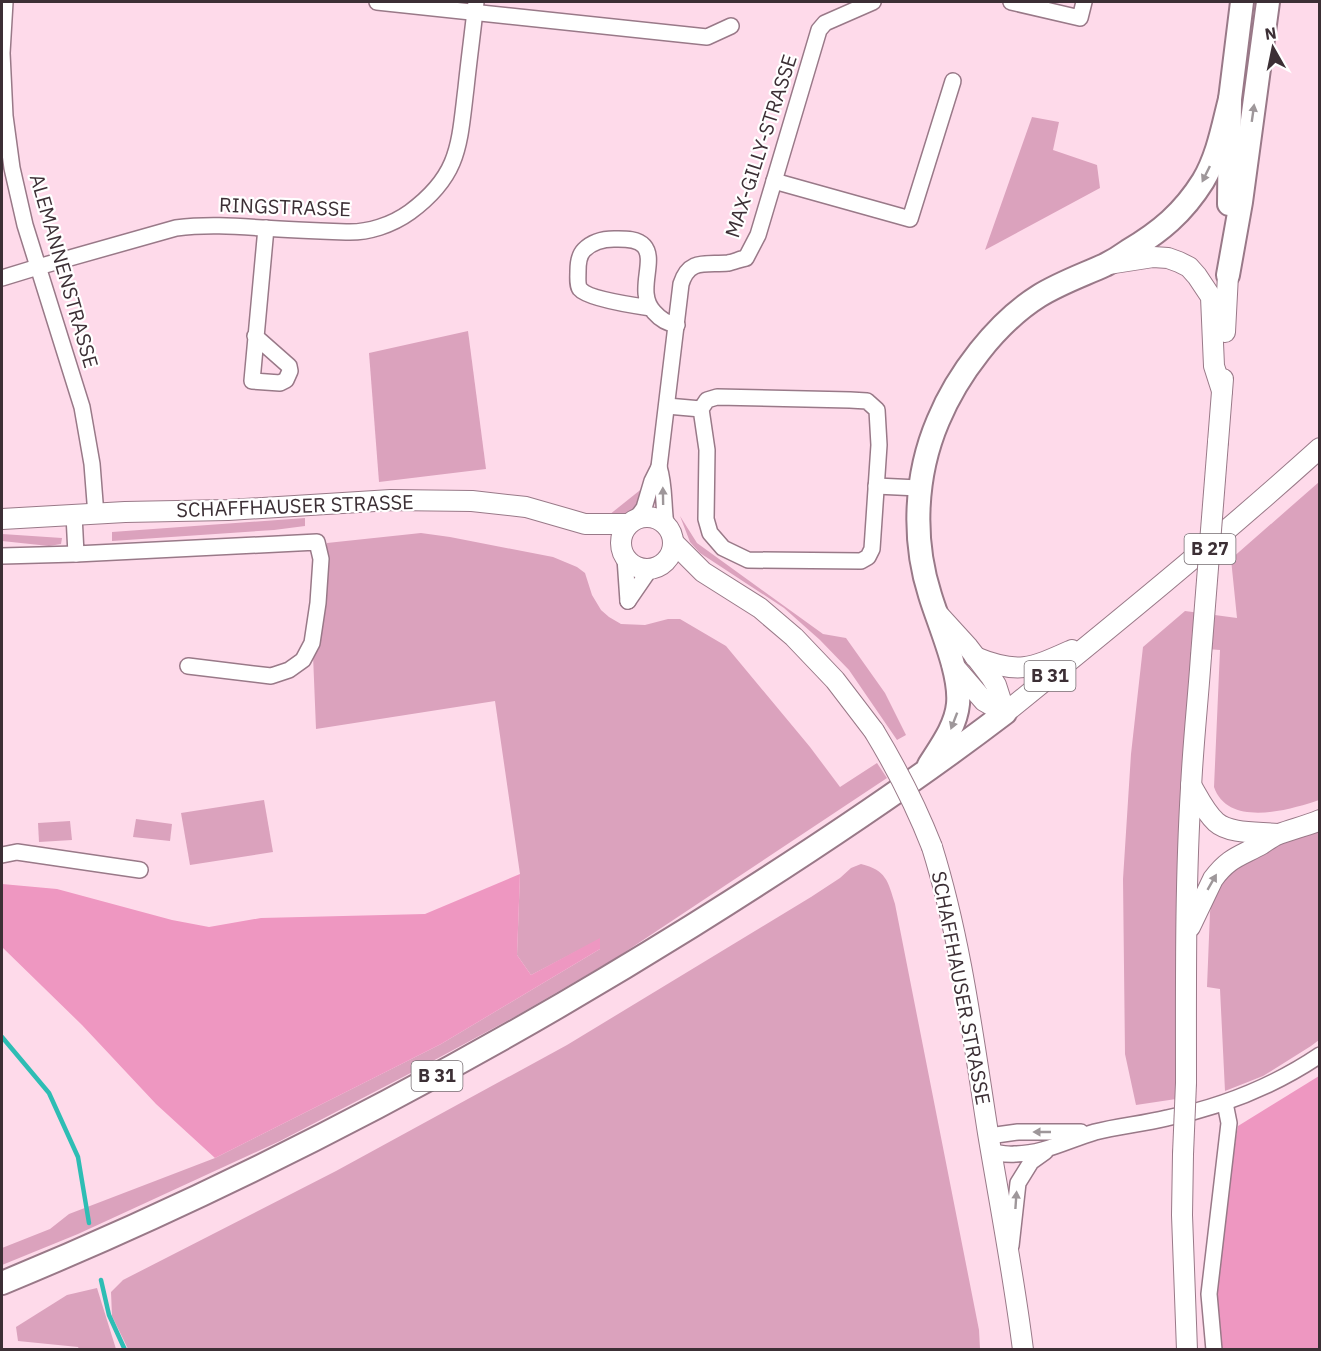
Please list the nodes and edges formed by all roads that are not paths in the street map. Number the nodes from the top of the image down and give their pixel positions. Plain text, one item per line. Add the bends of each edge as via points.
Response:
1 (5, 2) edge
2 (377, 2) edge
3 (873, 2) edge
4 (1011, 2) edge
5 (1084, 2) edge
6 (1242, 2) edge
7 (1268, 2) edge
8 (475, 7) edge
9 (731, 26) dead end
10 (953, 81) dead end
11 (1230, 99) junction
12 (774, 181) junction
13 (266, 228) junction
14 (1106, 265) junction
15 (38, 267) junction
16 (1228, 275) junction
17 (2, 278) edge
18 (651, 308) junction
19 (677, 324) junction
20 (255, 336) dead end
21 (1222, 391) junction
22 (667, 406) junction
23 (701, 408) junction
24 (1320, 448) edge
25 (1320, 465) edge
26 (659, 467) junction
27 (1297, 468) junction
28 (876, 486) junction
29 (920, 488) junction
30 (74, 515) junction
31 (96, 515) junction
32 (2, 519) edge
33 (632, 522) junction
34 (585, 524) junction
35 (670, 534) junction
36 (623, 553) junction
37 (76, 554) junction
38 (2, 556) edge
39 (656, 566) junction
40 (703, 572) junction
41 (936, 612) junction
42 (1096, 639) junction
43 (975, 657) junction
44 (952, 664) junction
45 (188, 666) dead end
46 (1005, 713) junction
47 (924, 774) junction
48 (1191, 785) junction
49 (1320, 820) edge
50 (1277, 834) junction
51 (2, 855) edge
52 (140, 870) dead end
53 (1186, 934) junction
54 (1320, 1055) edge
55 (1226, 1103) junction
56 (1096, 1132) junction
57 (990, 1144) junction
58 (1052, 1147) junction
59 (1010, 1258) junction
60 (2, 1283) edge
61 (1023, 1350) edge
62 (1186, 1350) edge
63 (1214, 1350) edge

1 - 15 street, ALEMANNENSTRASSE via 5,116 22,214
2 - 8 street
3 - 12 street, MAX-GILLY-STRASSE via 825,23 819,30
4 - 5 street via 1080,18
6 - 11 highway, B 27
16 -> 7 highway, B 27
8 - 9 street via 707,37
8 - 13 street, RINGSTRASSE via 461,135 453,162 434,193 402,218 378,228 348,232
10 - 12 street via 909,219
11 -> 14 highway via 1217,151 1196,192 1167,225
11 - 16 highway, B 27
12 - 19 street, MAX-GILLY-STRASSE via 758,235 746,258 700,264 687,270 681,284
13 - 15 street, RINGSTRASSE via 176,228
13 - 20 street
14 - 21 main road via 1153,257 1168,258 1189,267 1211,297 1214,366
14 - 29 highway via 1039,296 994,336 954,390 938,422
15 - 17 street, RINGSTRASSE
15 - 31 street, ALEMANNENSTRASSE via 82,407
16 - 21 main road, B 27
18 - 18 street via 582,291 580,255 597,241 606,239 628,239 645,246 645,291
18 - 19 street via 661,319
19 - 22 street, MAX-GILLY-STRASSE
21 - 48 main road, B 27, bridge
22 - 23 street
22 - 26 street, MAX-GILLY-STRASSE
23 - 28 street via 707,400 717,397 867,401 877,410
23 - 28 street via 707,450 705,519 710,533 723,548 748,560 861,561 868,557 872,549
24 - 27 main road, B 31
25 - 27 main road
26 - 33 street, MAX-GILLY-STRASSE via 644,508
35 -> 26 street, MAX-GILLY-STRASSE
27 - 42 main road, B 31
28 - 29 street
29 - 41 highway via 922,559
30 - 31 main road, SCHAFFHAUSER STRASSE
30 - 32 main road, SCHAFFHAUSER STRASSE
30 - 37 street
31 - 34 main road, SCHAFFHAUSER STRASSE via 391,500 472,501 526,507
33 - 34 main road, SCHAFFHAUSER STRASSE
33 - 35 main road via 652,517 660,520
33 - 36 main road via 621,538
34 - 36 main road, SCHAFFHAUSER STRASSE
35 - 39 main road via 670,554
35 - 40 main road, SCHAFFHAUSER STRASSE
36 - 39 main road via 636,567
36 - 39 street via 628,601
37 - 38 street
37 - 45 street via 317,542 321,560 318,603 312,643 303,660 272,676
39 - 40 main road, SCHAFFHAUSER STRASSE
40 - 57 main road, SCHAFFHAUSER STRASSE, bridge via 760,608 836,680 874,731 907,789 932,847 950,915
41 - 43 main road
41 - 44 highway
42 - 43 main road via 1025,668
42 - 46 main road, B 31
43 - 46 main road via 996,686
44 - 46 main road via 984,701
44 -> 47 highway via 958,692 957,712
46 - 47 highway, B 31
47 - 60 highway, B 31 via 617,972 409,1091 227,1183
48 - 50 main road via 1221,825 1237,831
48 - 53 main road, B 27
49 - 50 main road
53 -> 50 main road via 1218,873 1231,860
51 - 52 street via 17,852
53 - 62 main road, B 27, bridge via 1182,1215
54 - 55 street
55 - 56 street
55 - 63 street via 1229,1123 1209,1294
56 -> 57 street via 1018,1132
56 - 58 street
57 - 58 street via 1015,1154
57 - 59 main road, SCHAFFHAUSER STRASSE
59 -> 58 street via 1018,1183 1030,1162
59 - 61 main road, SCHAFFHAUSER STRASSE

